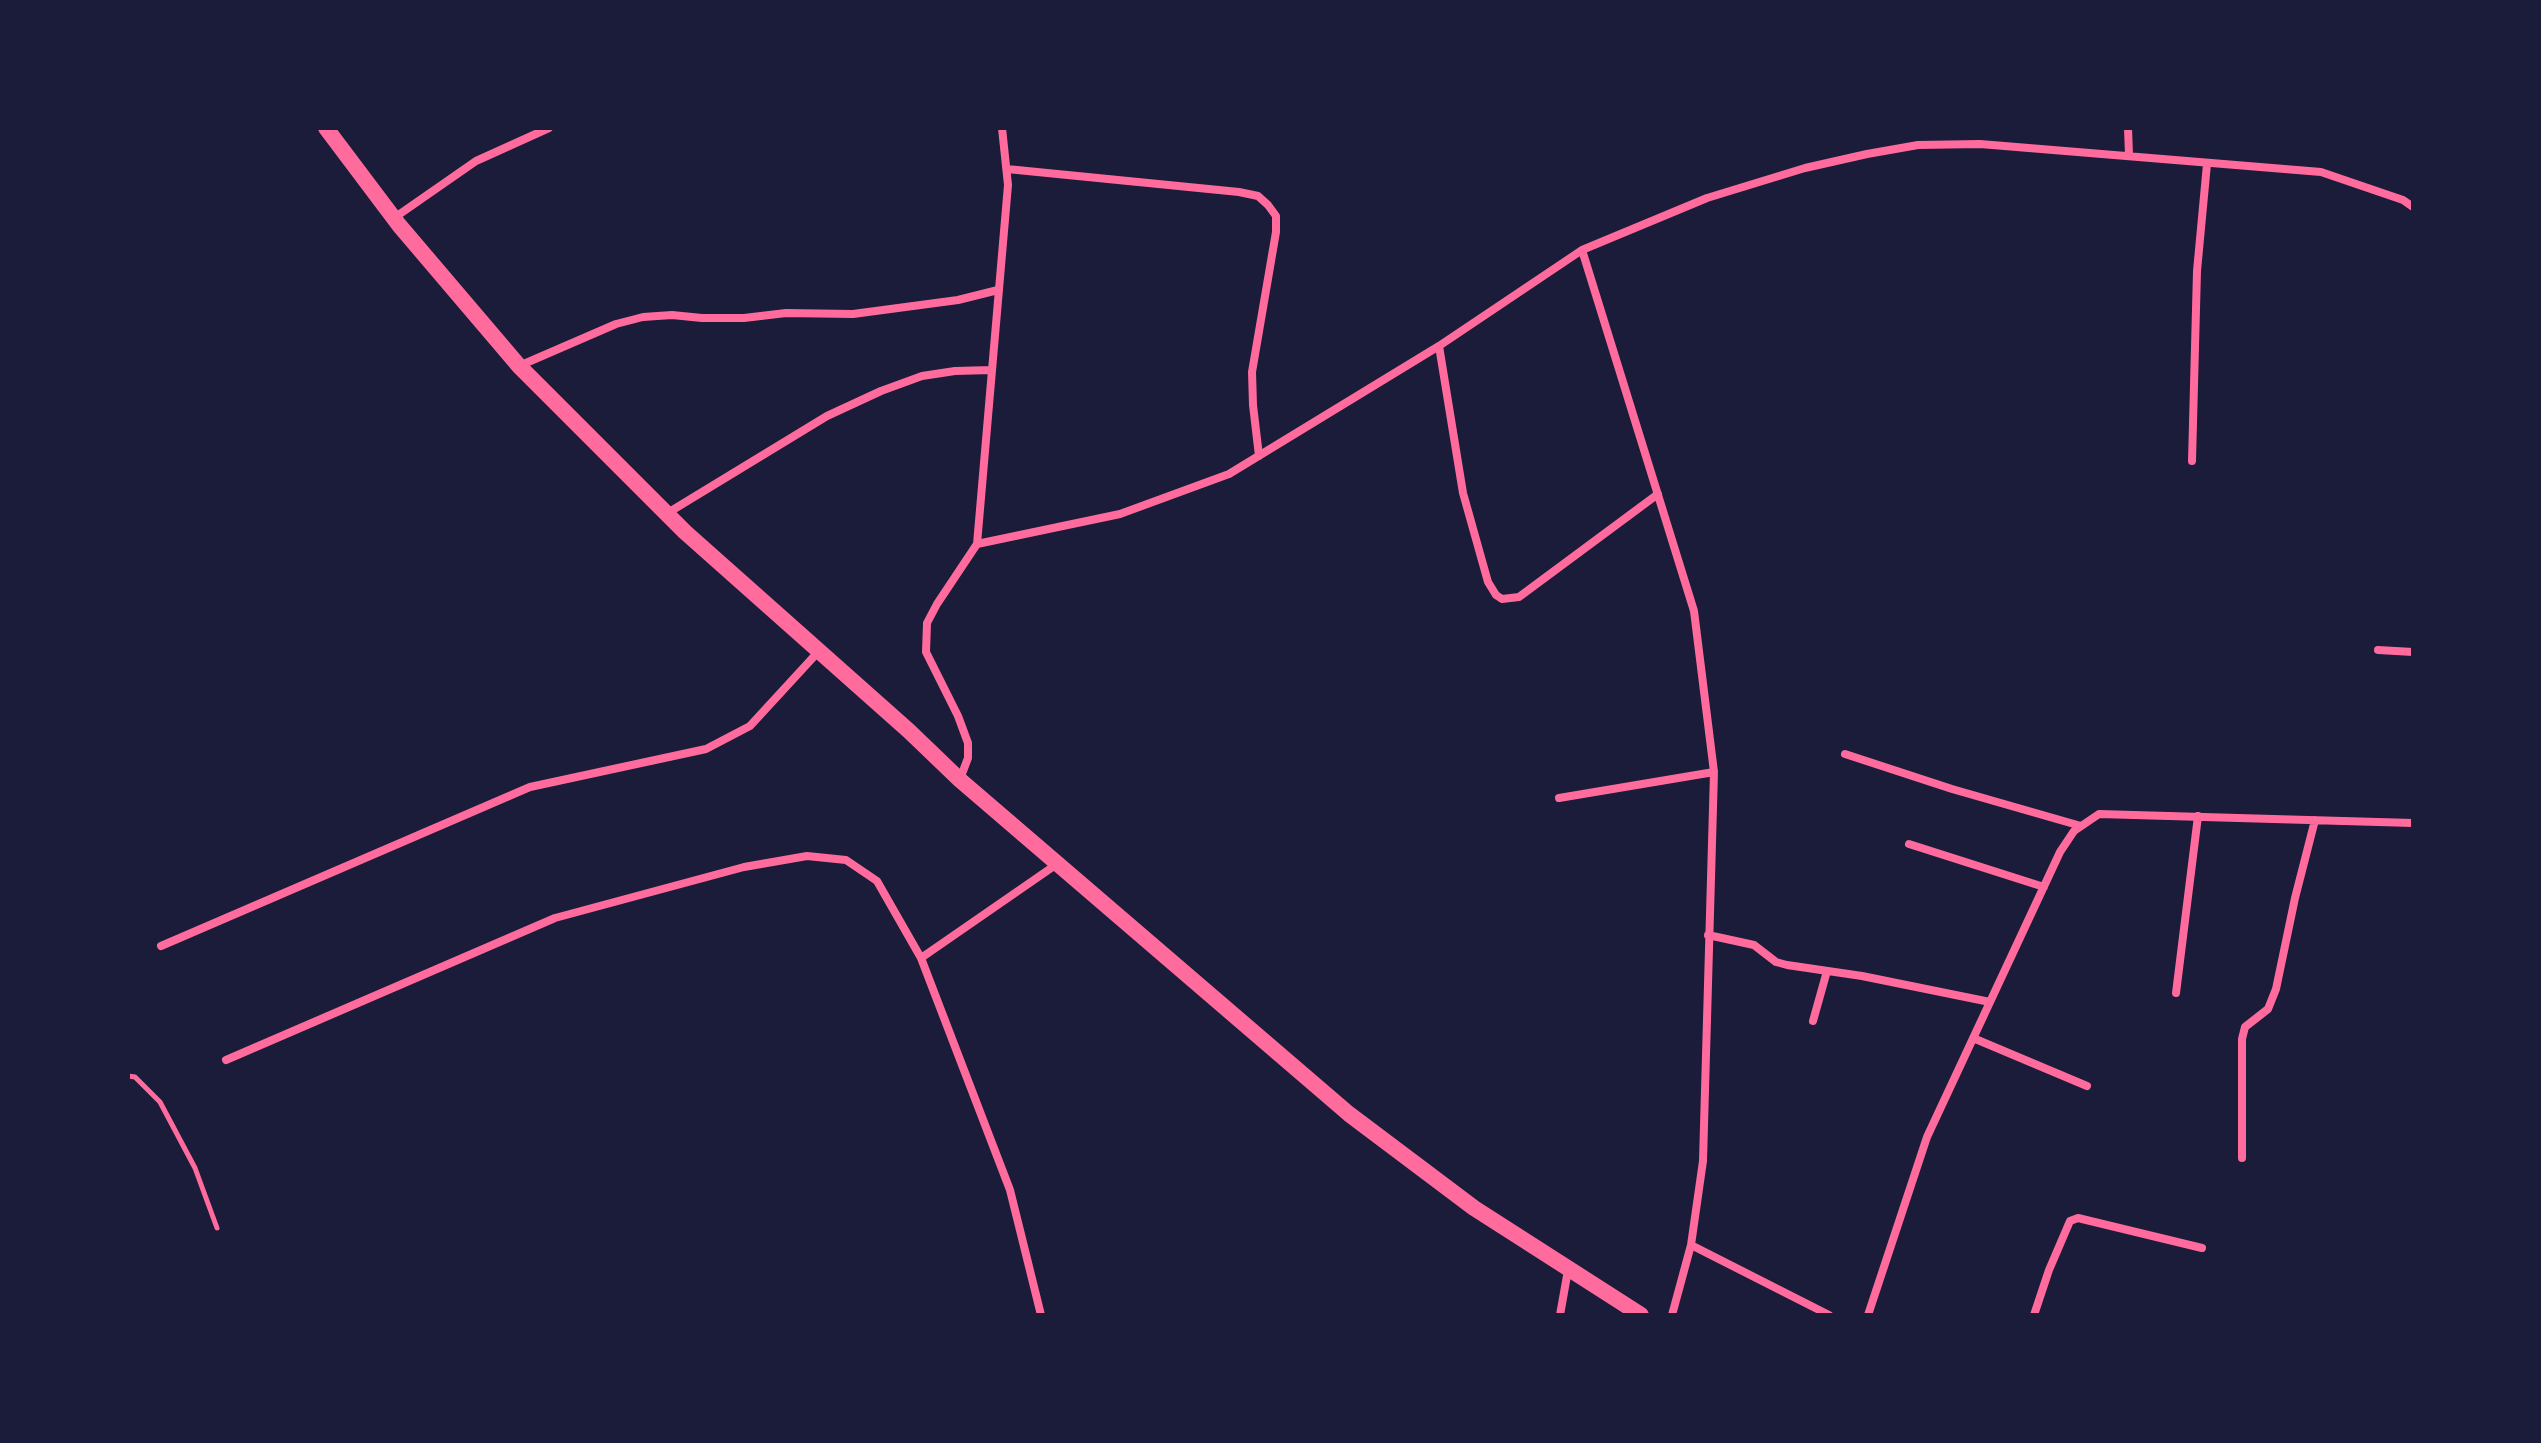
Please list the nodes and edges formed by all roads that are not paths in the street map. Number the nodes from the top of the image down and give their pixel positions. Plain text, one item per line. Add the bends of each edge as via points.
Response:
1 (326, 128) edge
2 (549, 128) edge
3 (1002, 128) edge
4 (2128, 128) edge
5 (2129, 155) junction
6 (2207, 164) junction
7 (1007, 169) junction
8 (2413, 207) edge
9 (394, 218) junction
10 (1582, 250) junction
11 (998, 290) junction
12 (1439, 346) junction
13 (519, 366) junction
14 (991, 370) junction
15 (1259, 456) junction
16 (2192, 461) dead end
17 (1658, 494) junction
18 (666, 514) junction
19 (977, 544) junction
20 (2378, 650) dead end
21 (819, 651) junction
22 (2413, 652) edge
23 (1845, 754) dead end
24 (1714, 772) junction
25 (960, 780) junction
26 (1559, 798) dead end
27 (2198, 816) junction
28 (2315, 820) junction
29 (2413, 823) edge
30 (2081, 826) junction
31 (1909, 844) dead end
32 (1058, 864) junction
33 (2044, 887) junction
34 (1708, 935) junction
35 (161, 946) dead end
36 (921, 958) junction
37 (1827, 971) junction
38 (2176, 993) dead end
39 (1990, 1002) junction
40 (1813, 1021) dead end
41 (1973, 1038) junction
42 (226, 1060) dead end
43 (128, 1076) edge
44 (2087, 1086) dead end
45 (2242, 1158) dead end
46 (217, 1228) dead end
47 (1691, 1245) junction
48 (2202, 1248) dead end
49 (1568, 1270) junction
50 (1041, 1315) edge
51 (1560, 1315) edge
52 (1641, 1315) edge
53 (1672, 1315) edge
54 (1829, 1315) edge
55 (1868, 1315) edge
56 (2034, 1315) edge

1 - 9 highway
2 - 9 street via 476,161
3 - 7 street
4 - 5 street
5 - 6 street
5 - 10 street via 1918,145 1805,168 1707,198
6 - 8 street via 2321,172
6 - 16 street via 2197,271
7 - 11 street
7 - 15 street via 1239,192 1258,196 1268,205 1276,216 1276,232 1252,372
9 - 13 highway
10 - 12 street
10 - 17 street
11 - 13 street via 853,314 643,317
11 - 14 street
12 - 15 street
12 - 17 street via 1463,493 1496,595 1519,597
13 - 18 highway
14 - 18 street via 922,376 881,391 827,416
14 - 19 street
15 - 19 street via 1229,474 1120,514
17 - 24 street via 1694,611
18 - 21 highway
19 - 25 street via 927,623 926,652 968,743
20 - 22 street
21 - 25 highway
21 - 35 street via 750,726 706,749 530,787
23 - 30 street
24 - 26 street
24 - 34 street
25 - 32 highway
27 - 28 street
27 - 30 street via 2099,814
27 - 38 street
28 - 29 street
28 - 45 street via 2276,989 2268,1009 2245,1027 2242,1039
30 - 33 street via 2060,852
31 - 33 street
32 - 36 street
32 - 49 highway via 1349,1114 1474,1208
33 - 39 street
34 - 37 street via 1754,945 1776,962
34 - 47 street via 1703,1161
36 - 42 street via 877,881 846,860 807,856 744,867 555,918
36 - 50 street via 1010,1190
37 - 39 street
37 - 40 street
39 - 41 street
41 - 44 street
41 - 55 street via 1927,1137
43 - 46 lane via 160,1102 195,1168
47 - 53 street
47 - 54 street
48 - 56 street via 2078,1218 2070,1221
49 - 51 street
49 - 52 highway

